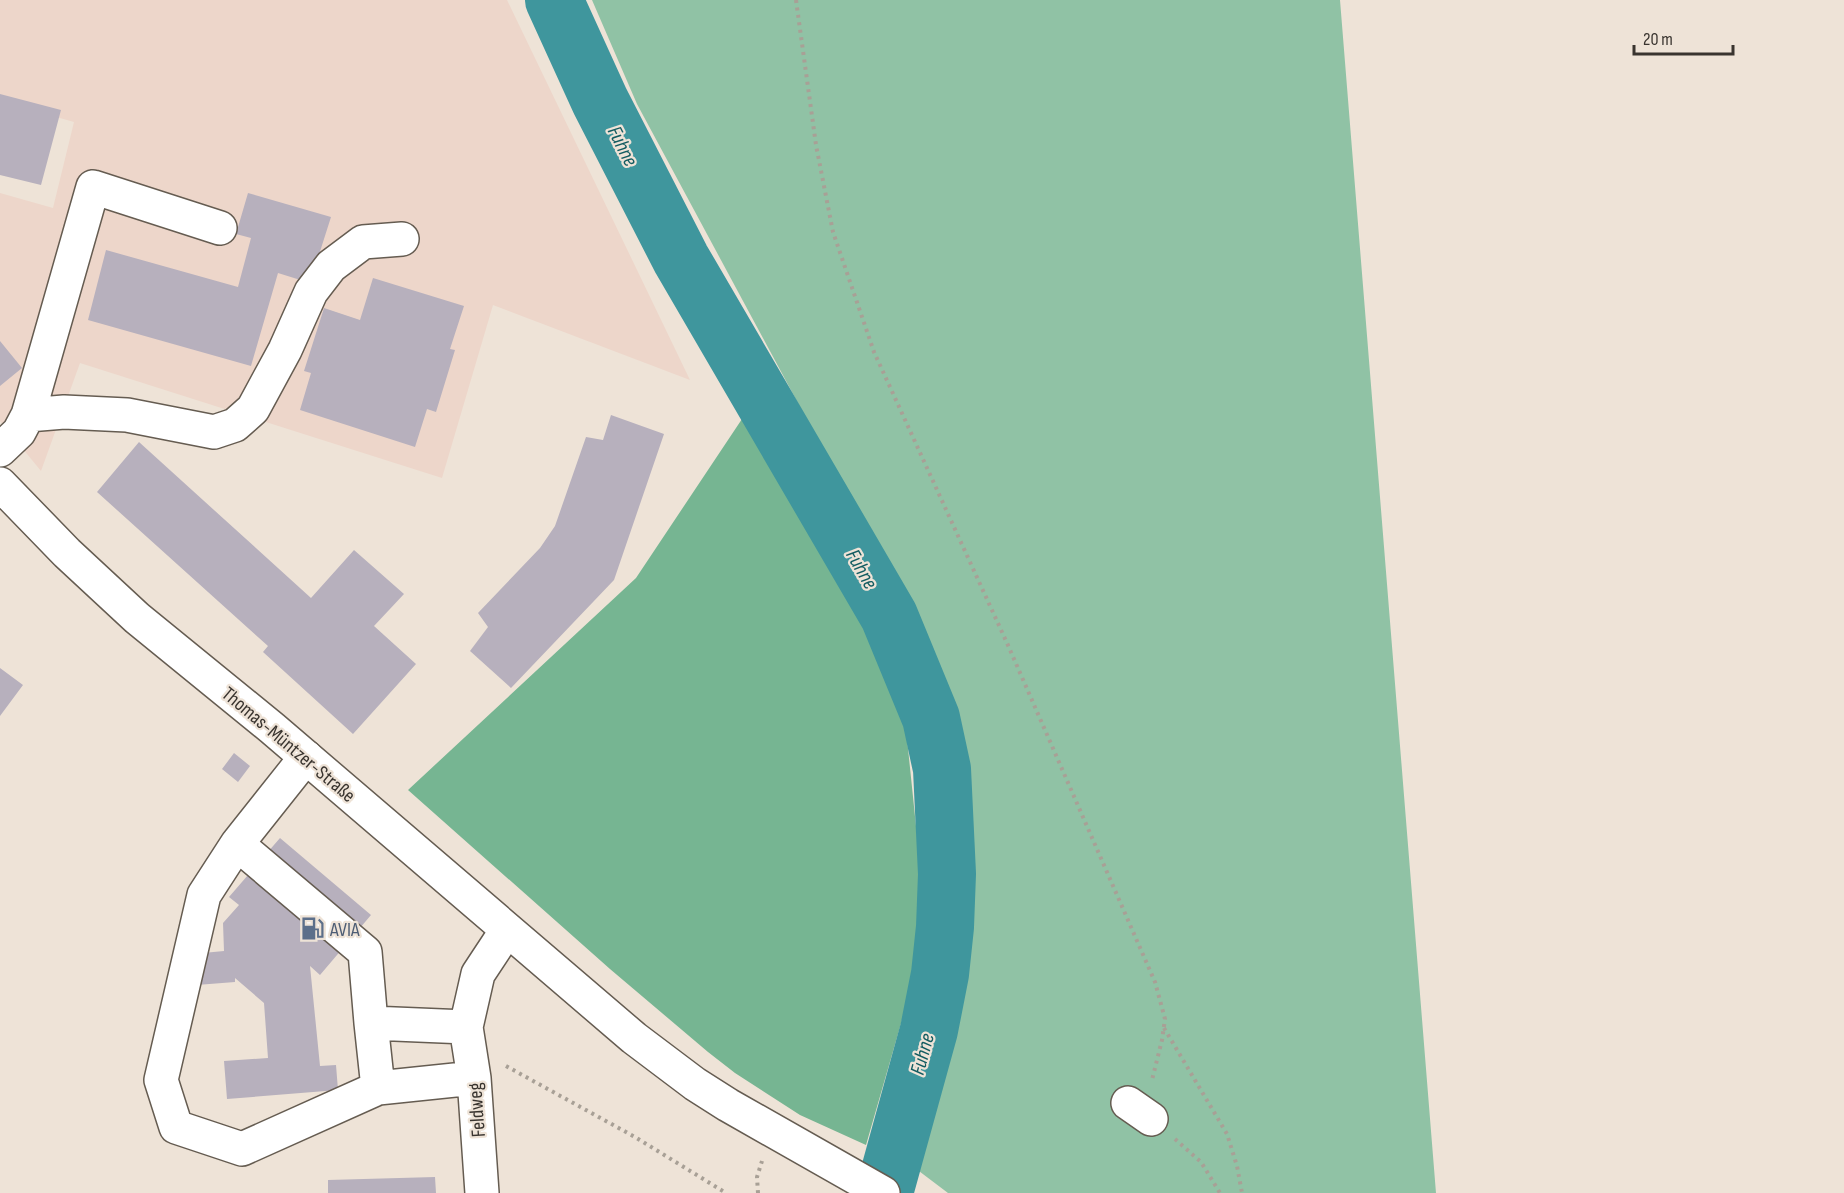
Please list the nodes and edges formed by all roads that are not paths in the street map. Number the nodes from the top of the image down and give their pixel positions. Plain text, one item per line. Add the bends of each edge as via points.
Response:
1 (220, 228) dead end
2 (402, 239) dead end
3 (28, 415) junction
4 (0, 450) edge
5 (0, 484) edge
6 (306, 757) junction
7 (237, 844) junction
8 (507, 930) junction
9 (371, 1023) junction
10 (466, 1028) junction
11 (474, 1078) junction
12 (378, 1088) junction
13 (482, 1193) edge
14 (883, 1193) edge

1 - 3 main road via 93,187
2 - 3 main road via 363,242 331,266 310,292 253,409 235,425 214,432 127,415
3 - 4 main road via 19,432
5 - 6 main road, Thomas-Müntzer-Straße via 137,618
6 - 7 main road
6 - 8 main road, Thomas-Müntzer-Straße
7 - 9 main road via 364,952
7 - 12 main road via 204,896 161,1080 176,1127 242,1149
8 - 10 main road via 478,974
8 - 14 main road, Thomas-Müntzer-Straße via 634,1038 695,1084
9 - 10 main road
9 - 12 main road
10 - 11 main road, Feldweg
11 - 12 main road
11 - 13 main road, Feldweg

